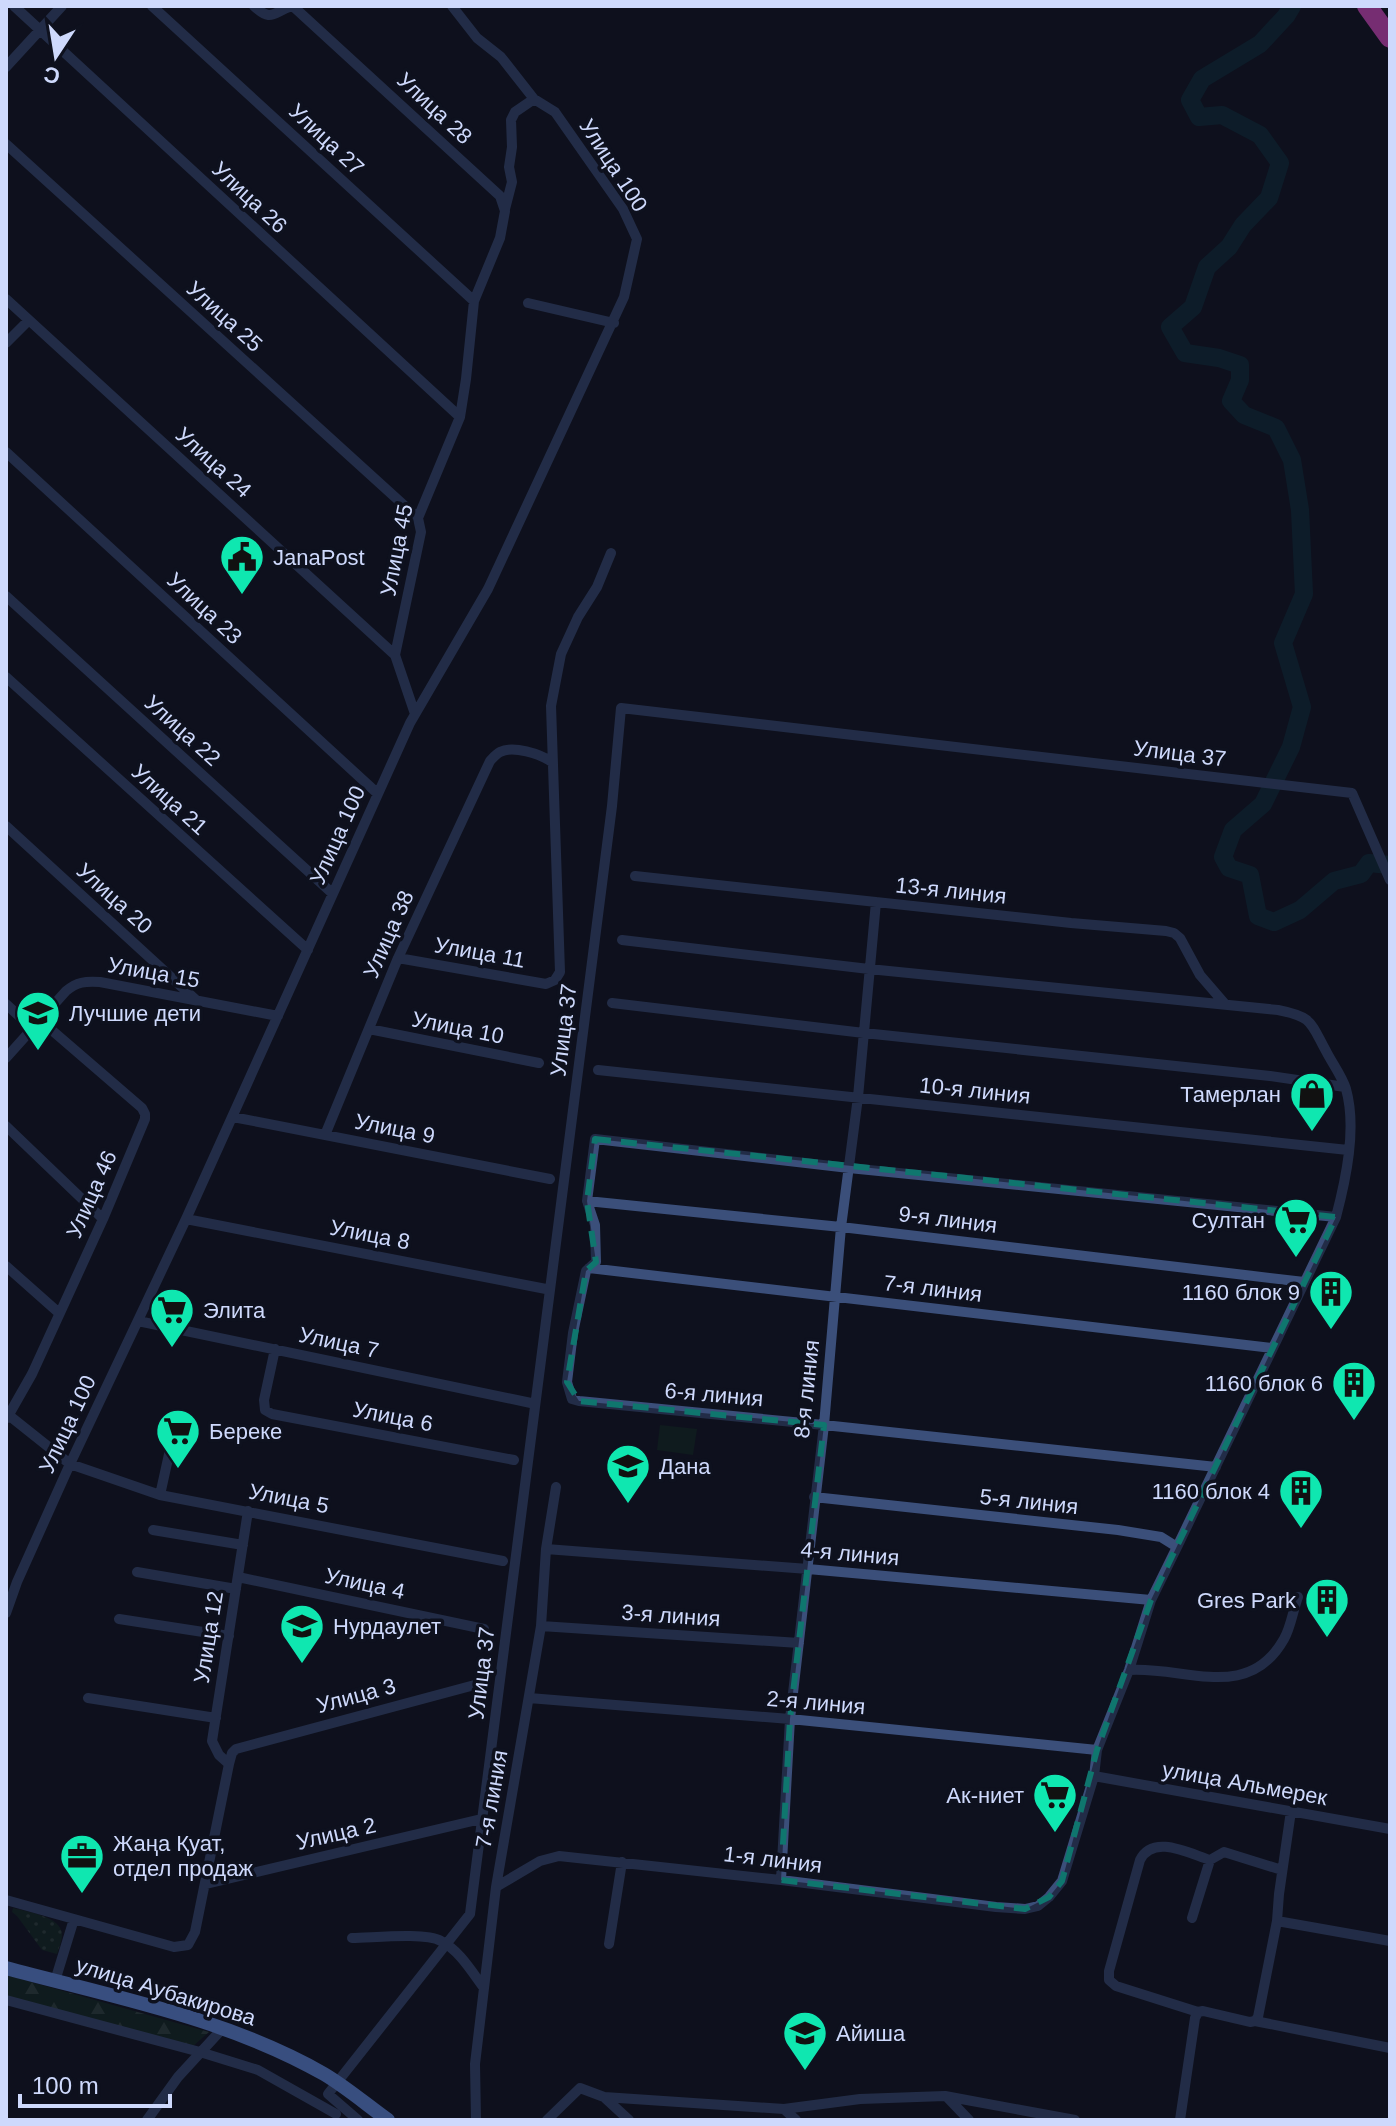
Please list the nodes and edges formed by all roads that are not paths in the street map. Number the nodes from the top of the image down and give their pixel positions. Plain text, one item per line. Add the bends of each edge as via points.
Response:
1 (14, 6) edge
2 (62, 6) edge
3 (152, 6) edge
4 (254, 6) edge
5 (292, 6) edge
6 (452, 6) edge
7 (1367, 6) edge
8 (40, 30) junction
9 (1390, 38) edge
10 (6, 67) edge
11 (534, 99) junction
12 (6, 144) edge
13 (505, 211) junction
14 (6, 299) edge
15 (474, 301) junction
16 (528, 303) dead end
17 (29, 320) junction
18 (614, 323) junction
19 (6, 343) edge
20 (460, 417) junction
21 (6, 452) edge
22 (418, 518) junction
23 (611, 553) dead end
24 (6, 596) edge
25 (395, 655) junction
26 (6, 677) edge
27 (415, 714) junction
28 (552, 762) junction
29 (377, 793) junction
30 (6, 826) edge
31 (635, 876) dead end
32 (1390, 880) edge
33 (332, 893) junction
34 (876, 902) junction
35 (622, 940) dead end
36 (308, 950) junction
37 (398, 958) junction
38 (869, 969) junction
39 (555, 980) joint
40 (197, 1000) junction
41 (612, 1003) dead end
42 (6, 1004) edge
43 (1225, 1004) junction
44 (278, 1016) junction
45 (36, 1024) junction
46 (369, 1029) junction
47 (864, 1033) junction
48 (6, 1058) edge
49 (539, 1063) dead end
50 (598, 1070) dead end
51 (1345, 1087) junction
52 (858, 1097) junction
53 (233, 1117) junction
54 (6, 1126) edge
55 (325, 1135) junction
56 (1348, 1150) junction
57 (849, 1168) junction
58 (550, 1179) dead end
59 (587, 1201) junction
60 (1336, 1217) junction
61 (103, 1219) junction
62 (186, 1219) junction
63 (841, 1227) junction
64 (6, 1266) edge
65 (589, 1268) junction
66 (1304, 1282) junction
67 (546, 1289) dead end
68 (835, 1297) junction
69 (59, 1313) junction
70 (138, 1321) junction
71 (1272, 1348) junction
72 (275, 1349) junction
73 (531, 1403) dead end
74 (7, 1416) edge
75 (824, 1425) junction
76 (173, 1436) dead end
77 (514, 1460) dead end
78 (70, 1464) junction
79 (1216, 1467) junction
80 (556, 1487) dead end
81 (160, 1495) junction
82 (814, 1497) junction
83 (248, 1511) junction
84 (153, 1530) dead end
85 (243, 1545) junction
86 (1177, 1547) junction
87 (546, 1549) junction
88 (503, 1561) dead end
89 (808, 1569) junction
90 (6, 1572) edge
91 (137, 1572) dead end
92 (17, 1582) junction
93 (237, 1583) junction
94 (1298, 1597) dead end
95 (1151, 1600) junction
96 (6, 1613) edge
97 (119, 1619) dead end
98 (541, 1626) junction
99 (484, 1629) dead end
100 (229, 1636) junction
101 (799, 1643) junction
102 (1129, 1670) junction
103 (482, 1683) dead end
104 (88, 1698) dead end
105 (529, 1698) junction
106 (216, 1718) junction
107 (790, 1719) junction
108 (1097, 1750) junction
109 (229, 1764) junction
110 (1094, 1776) junction
111 (1291, 1811) junction
112 (477, 1820) dead end
113 (1390, 1829) edge
114 (1210, 1860) junction
115 (622, 1862) junction
116 (1282, 1870) junction
117 (781, 1880) junction
118 (206, 1884) junction
119 (496, 1887) junction
120 (6, 1900) edge
121 (1192, 1918) dead end
122 (74, 1919) junction
123 (1277, 1921) junction
124 (352, 1938) dead end
125 (1390, 1941) edge
126 (609, 1944) dead end
127 (6, 1968) edge
128 (55, 1981) junction
129 (484, 1988) junction
130 (6, 2000) edge
131 (1198, 2012) junction
132 (1255, 2021) junction
133 (222, 2029) junction
134 (1390, 2048) edge
135 (200, 2052) junction
136 (351, 2093) junction
137 (945, 2096) junction
138 (604, 2097) junction
139 (784, 2109) junction
140 (334, 2117) edge
141 (147, 2120) edge
142 (358, 2120) edge
143 (388, 2120) edge
144 (476, 2120) edge
145 (547, 2120) edge
146 (629, 2120) edge
147 (796, 2120) edge
148 (969, 2120) edge
149 (1075, 2120) edge
150 (1180, 2120) edge

1 - 8 street, Улица 26
2 - 8 street
3 - 15 street, Улица 27
4 - 5 street, Улица 28 via 271,17
5 - 13 street, Улица 28 via 500,196
6 - 11 street, Улица 100
7 - 9 highway
8 - 10 street
8 - 20 street, Улица 26
11 - 13 street via 511,120 512,182
11 - 18 street, Улица 100 via 555,112 623,209 637,239
12 - 22 street, Улица 25
13 - 15 street via 500,238
14 - 17 street, Улица 24
15 - 20 street, Улица 45
16 - 18 street
17 - 19 street
17 - 25 street, Улица 24
18 - 27 street, Улица 100 via 488,589
20 - 22 street, Улица 45
21 - 29 street, Улица 23
22 - 25 street, Улица 45 via 421,532
23 - 28 street, Улица 37 via 561,654 551,706
24 - 33 street, Улица 22
25 - 27 street
26 - 36 street, Улица 21
27 - 29 street, Улица 100
28 - 37 street, Улица 38 via 512,749 490,761
28 - 39 street, Улица 37 via 560,972
29 - 33 street, Улица 100
30 - 40 street, Улица 20
31 - 34 street, 13-я линия
32 - 142 street, Улица 37 via 1352,793 621,708 470,1914 328,2094
33 - 36 street, Улица 100
34 - 38 street, 8-я линия
34 - 43 street, 13-я линия via 1174,933
35 - 38 street
36 - 44 street, Улица 100
37 - 39 street, Улица 11 via 546,984
37 - 46 street, Улица 38
38 - 43 street
38 - 47 street, 8-я линия
40 - 44 street, Улица 15
40 - 45 street, Улица 15 via 86,981 66,991
41 - 47 street
42 - 45 street
43 - 51 street via 1308,1019
44 - 53 street, Улица 100
45 - 48 street, Улица 15
45 - 61 street, Улица 46 via 145,1114
46 - 49 street, Улица 10
46 - 55 street, Улица 38
47 - 51 street
47 - 52 street, 8-я линия
50 - 52 street, 10-я линия
51 - 56 street via 1352,1119
52 - 56 street, 10-я линия
52 - 57 street, 8-я линия
53 - 55 street, Улица 9
53 - 62 street, Улица 100
54 - 61 street
55 - 58 street, Улица 9
56 - 60 street
57 - 59 street, 6-я линия via 595,1139
57 - 60 street
57 - 63 street, 8-я линия
59 - 63 street, 9-я линия
59 - 65 street, 6-я линия via 597,1245 596,1262
60 - 66 street
61 - 69 street, Улица 46
62 - 67 street, Улица 8
62 - 70 street, Улица 100
63 - 66 street, 9-я линия
63 - 68 street, 8-я линия
64 - 69 street
65 - 68 street, 7-я линия
65 - 75 street, 6-я линия via 573,1333 567,1382 572,1399
66 - 71 street
68 - 71 street, 7-я линия
68 - 75 street, 8-я линия
69 - 74 street, Улица 46
70 - 72 street, Улица 7
70 - 78 street, Улица 100
71 - 79 street
72 - 73 street, Улица 7
72 - 77 street, Улица 6 via 264,1400 265,1410 272,1414
74 - 78 street, Улица 5
75 - 79 street, 6-я линия
75 - 82 street, 8-я линия
76 - 81 street
78 - 81 street, Улица 5
78 - 92 street, Улица 100
79 - 86 street
80 - 87 street, 7-я линия
81 - 83 street, Улица 5
82 - 86 street, 5-я линия via 1118,1530 1161,1537
82 - 89 street, 8-я линия
83 - 85 street, Улица 12
83 - 88 street, Улица 5
84 - 85 street
85 - 93 street, Улица 12
86 - 95 street
87 - 89 street, 4-я линия
87 - 98 street, 7-я линия
89 - 95 street, 4-я линия
89 - 101 street, 8-я линия
90 - 92 street
91 - 93 street, Улица 4
92 - 96 street, Улица 100
93 - 99 street, Улица 4
93 - 100 street, Улица 12
94 - 102 street via 1284,1639 1246,1675
95 - 102 street
97 - 100 street
98 - 101 street, 3-я линия
98 - 105 street, 7-я линия
100 - 106 street, Улица 12
101 - 107 street, 8-я линия
102 - 108 street
103 - 109 street, Улица 3 via 240,1746
104 - 106 street
105 - 107 street, 2-я линия
105 - 119 street, 7-я линия
106 - 109 street, Улица 12 via 213,1746
107 - 108 street, 2-я линия
107 - 117 street, 8-я линия
108 - 110 street
109 - 118 street
110 - 111 street, улица Альмерек
110 - 117 street, 1-я линия via 1062,1881 1038,1906 1025,1909
111 - 113 street, улица Альмерек
111 - 116 street
112 - 118 street, Улица 2
114 - 116 street via 1224,1852
114 - 121 street
114 - 131 street via 1161,1846 1144,1852 1109,1971 1116,1986
115 - 117 street, 1-я линия
115 - 119 street, 1-я линия via 559,1856
115 - 126 street
116 - 123 street
118 - 122 street via 188,1945 174,1947
119 - 129 street, 7-я линия
120 - 122 street
122 - 128 street
123 - 125 street
123 - 132 street
124 - 129 street via 442,1941
127 - 128 main road, улица Аубакирова
128 - 133 main road, улица Аубакирова
129 - 144 street, 7-я линия via 475,2064
130 - 135 street
131 - 132 street
131 - 150 street
132 - 134 street
133 - 135 street
133 - 136 main road, улица Аубакирова via 313,2068
135 - 140 street via 258,2070
135 - 141 street
136 - 140 street
136 - 143 main road, улица Аубакирова
137 - 139 street
137 - 148 street
137 - 149 street
138 - 139 street
138 - 145 street via 580,2088
138 - 146 street
139 - 147 street

